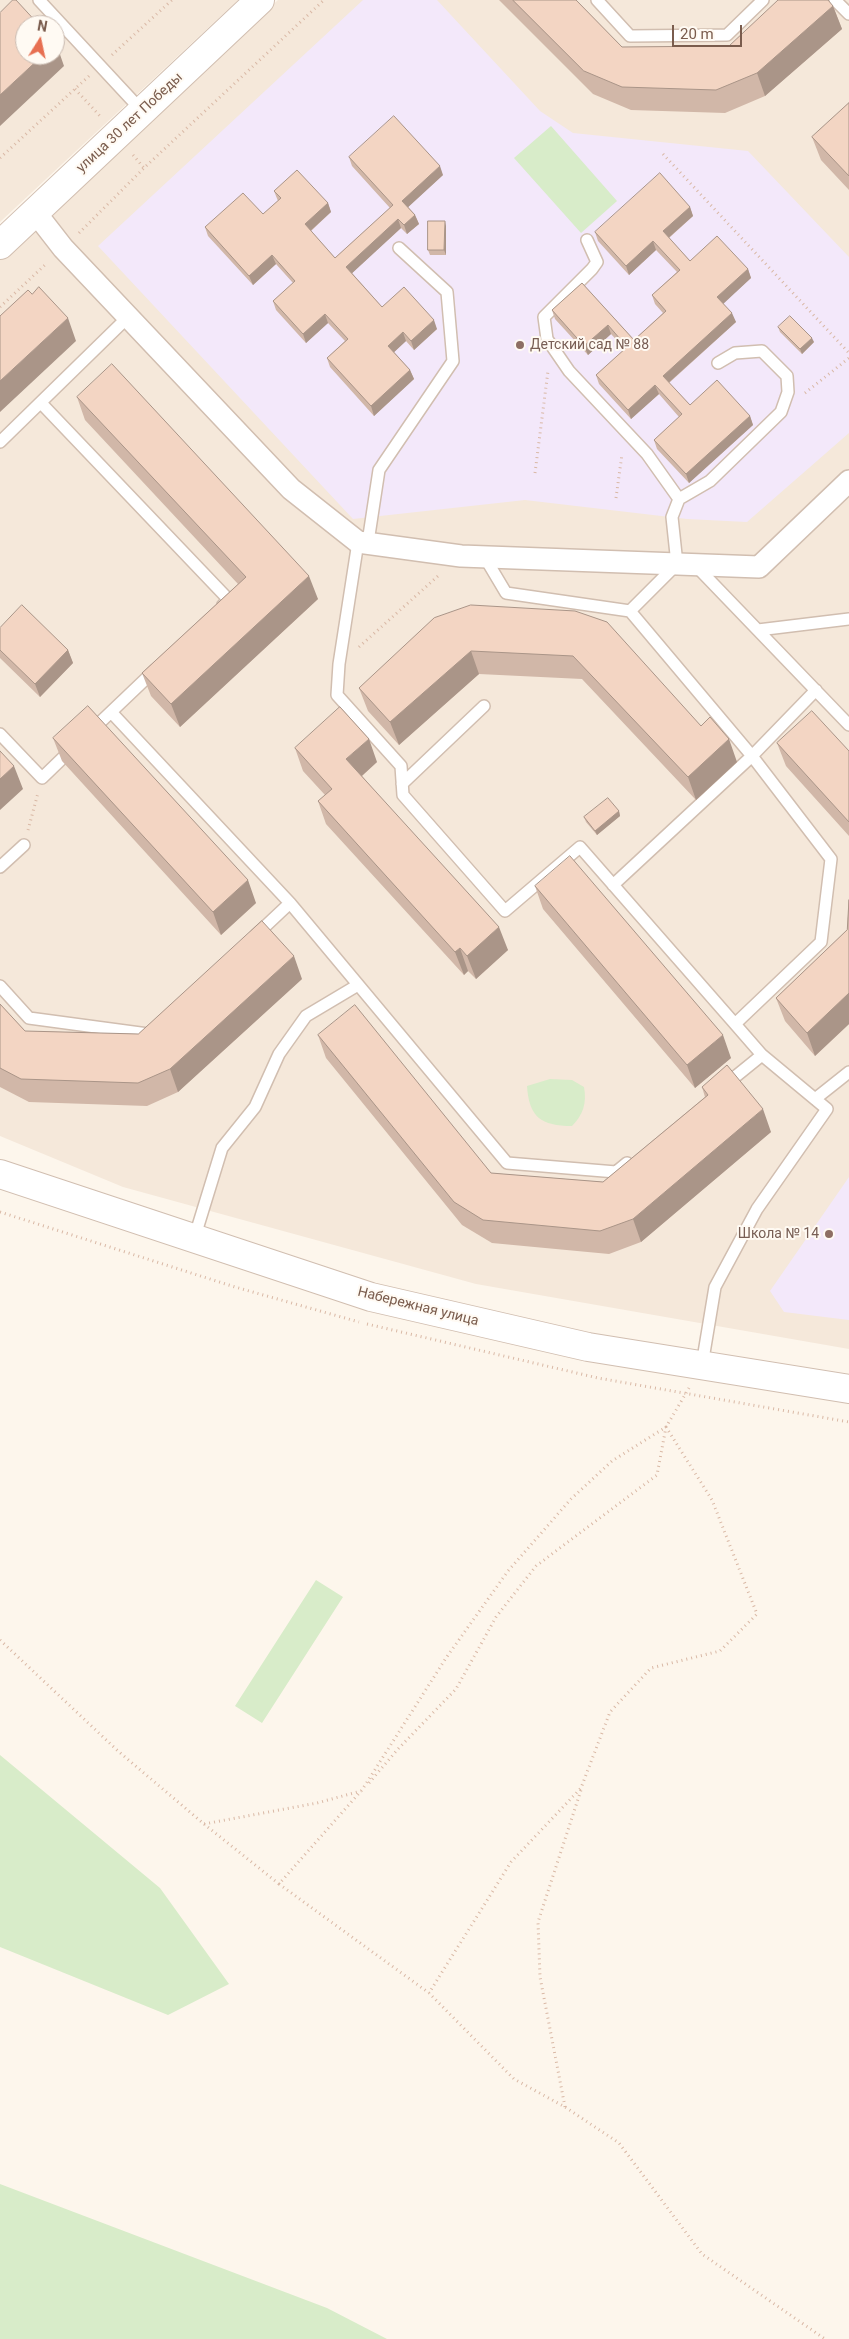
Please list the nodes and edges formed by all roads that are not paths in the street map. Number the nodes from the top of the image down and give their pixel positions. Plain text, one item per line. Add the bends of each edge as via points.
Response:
1 (39, 0) edge
2 (260, 0) edge
3 (597, 0) edge
4 (763, 0) edge
5 (835, 0) edge
6 (849, 14) edge
7 (143, 112) junction
8 (35, 212) junction
9 (586, 240) dead end
10 (0, 245) edge
11 (399, 248) dead end
12 (128, 317) junction
13 (718, 363) dead end
14 (41, 402) junction
15 (0, 442) edge
16 (849, 481) edge
17 (679, 499) junction
18 (363, 542) junction
19 (484, 556) junction
20 (686, 564) junction
21 (630, 611) junction
22 (215, 613) edge
23 (849, 619) edge
24 (758, 630) junction
25 (167, 659) edge
26 (816, 690) junction
27 (484, 706) dead end
28 (111, 712) junction
29 (849, 725) edge
30 (0, 734) edge
31 (752, 756) junction
32 (402, 784) junction
33 (24, 845) road end
34 (0, 867) edge
35 (613, 885) junction
36 (290, 903) junction
37 (248, 942) edge
38 (358, 985) junction
39 (0, 986) edge
40 (163, 1021) edge
41 (735, 1024) junction
42 (762, 1055) junction
43 (849, 1072) edge
44 (716, 1092) edge
45 (815, 1099) junction
46 (639, 1153) edge
47 (0, 1174) edge
48 (194, 1239) junction
49 (702, 1365) junction
50 (849, 1389) edge

1 - 7 lane
2 - 7 street, улица 30 лет Победы
3 - 4 lane via 630,36 727,35
5 - 6 lane
7 - 8 street, улица 30 лет Победы
8 - 10 street, улица 30 лет Победы
8 - 12 street via 63,248
9 - 17 lane via 597,262 544,317 547,339 569,371 647,454
11 - 18 lane via 447,292 453,361 379,470
12 - 14 lane
12 - 18 street via 291,489
13 - 17 lane via 736,353 762,351 786,376 788,392 781,412 710,481
14 - 15 lane
14 - 22 lane via 229,600
16 - 20 street via 759,567
17 - 20 lane via 672,517
18 - 19 street via 461,556
18 - 32 lane via 339,664 337,695 400,766
19 - 20 street
19 - 21 lane via 506,593
20 - 21 lane
20 - 24 lane
21 - 31 lane
23 - 24 lane
24 - 26 lane
25 - 28 lane
26 - 29 lane
26 - 31 lane
27 - 32 lane
28 - 30 lane via 42,778
28 - 36 lane
31 - 35 lane
31 - 41 lane via 831,859 821,942
32 - 35 lane via 403,795 505,910 580,848
33 - 34 lane
35 - 41 lane
36 - 37 lane
36 - 38 lane
38 - 46 lane via 507,1163 616,1172
38 - 48 lane via 306,1016 278,1054 255,1108 222,1148
39 - 40 lane via 29,1018 148,1034
41 - 42 lane
42 - 44 lane
42 - 45 lane
43 - 45 lane
45 - 49 lane via 827,1110 757,1209 715,1287
47 - 48 street, Набережная улица
48 - 49 street, Набережная улица via 371,1297 588,1347
49 - 50 street, Набережная улица

